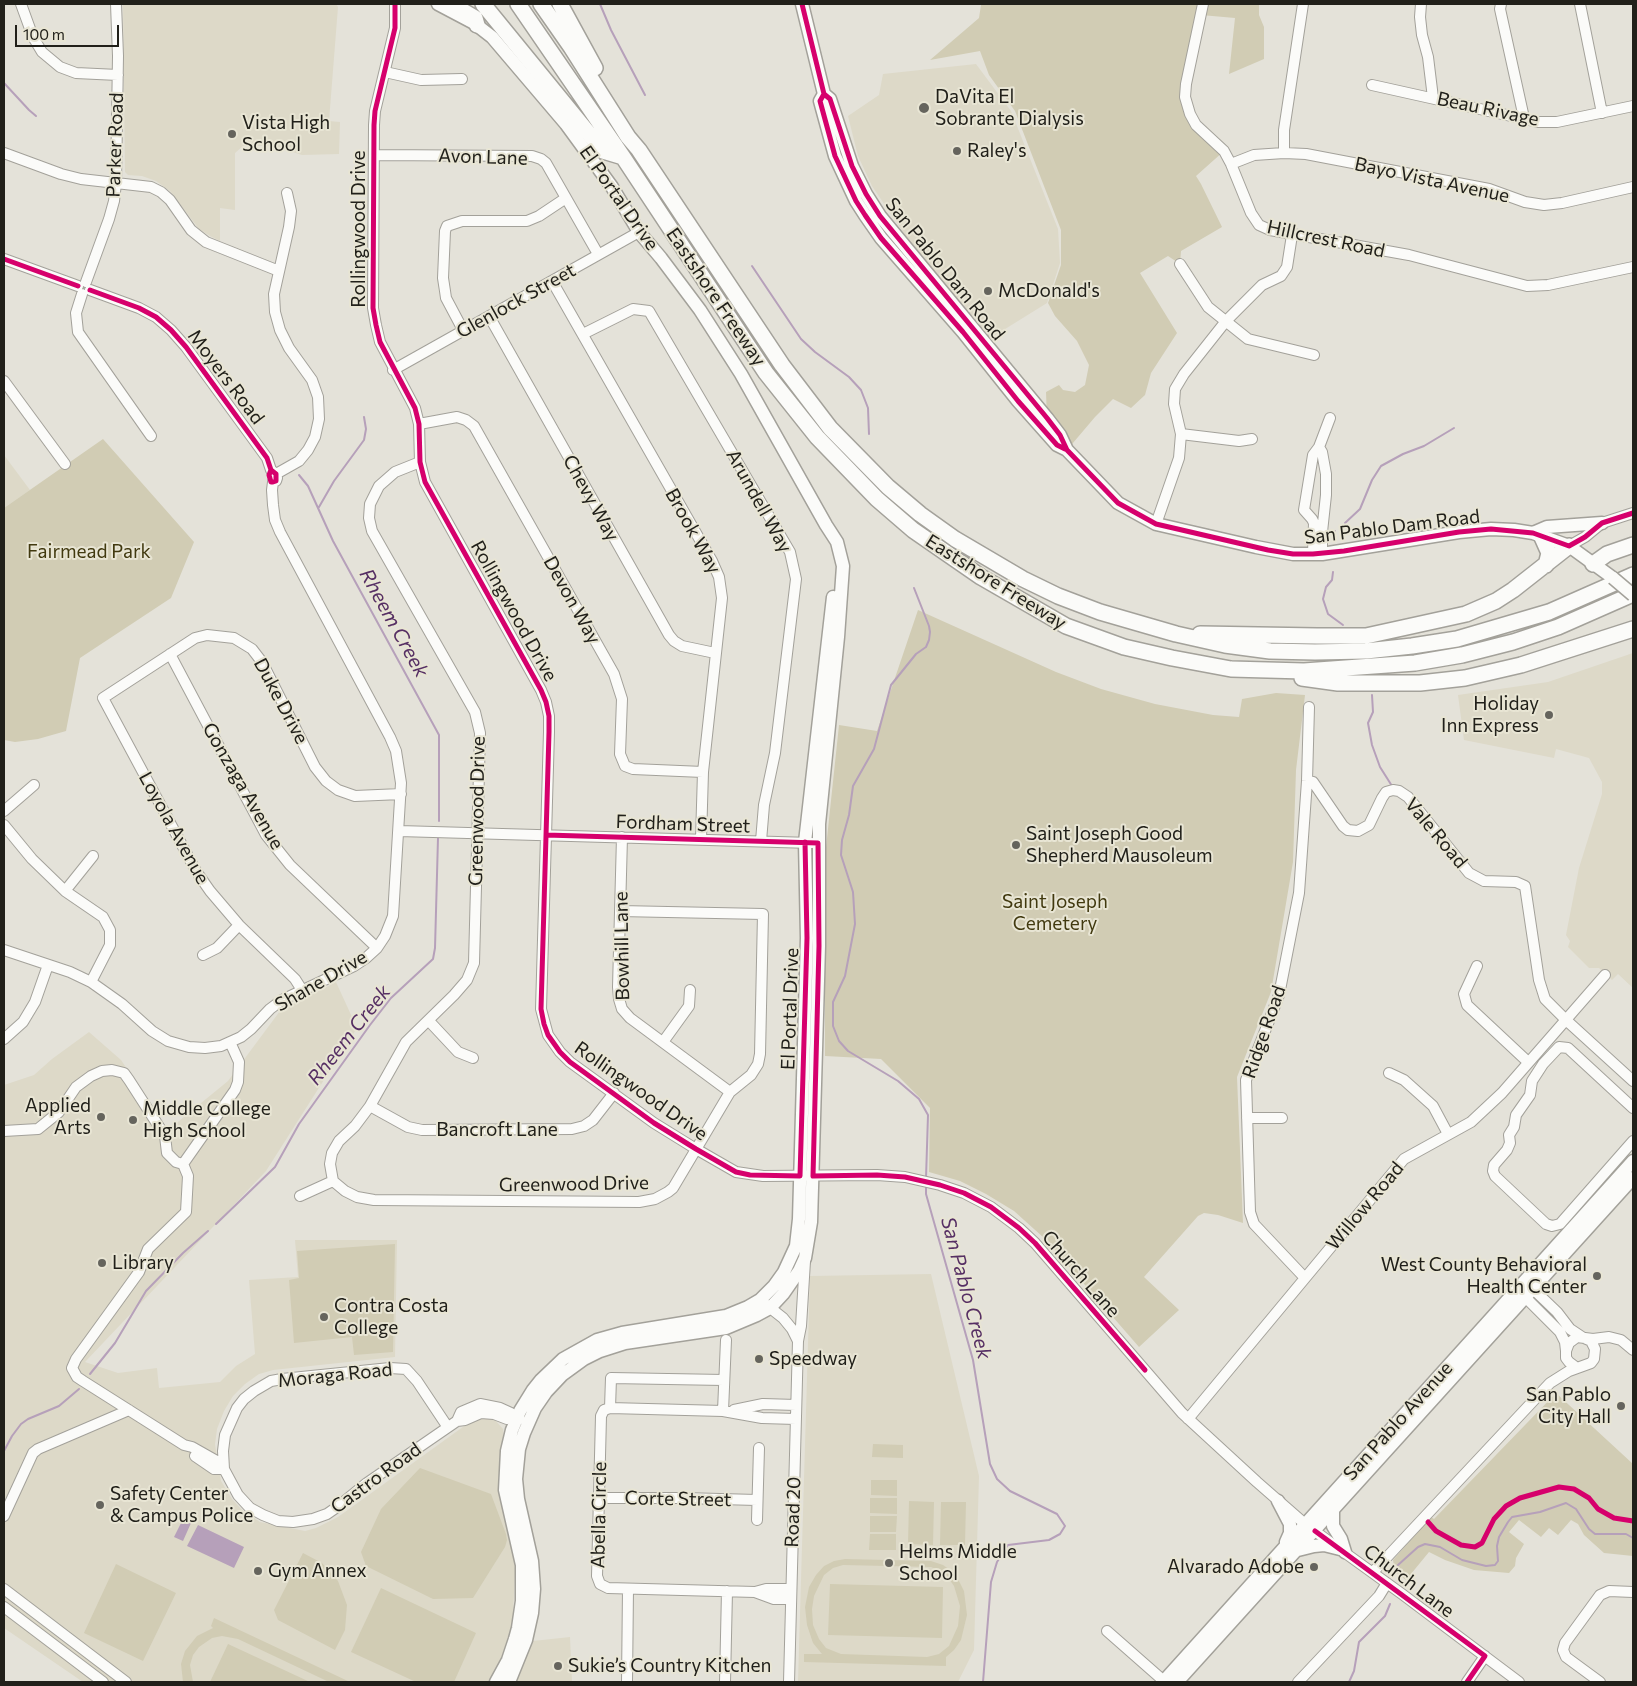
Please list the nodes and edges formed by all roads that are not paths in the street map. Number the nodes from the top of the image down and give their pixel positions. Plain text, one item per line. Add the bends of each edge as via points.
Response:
1 (21, 4) edge
2 (116, 4) edge
3 (438, 4) edge
4 (450, 4) edge
5 (483, 4) edge
6 (518, 4) edge
7 (541, 4) edge
8 (560, 4) edge
9 (802, 4) edge
10 (1203, 4) edge
11 (1303, 4) edge
12 (1421, 4) edge
13 (1501, 4) edge
14 (1580, 4) edge
15 (395, 8) edge
16 (477, 25) junction
17 (385, 72) junction
18 (118, 75) junction
19 (462, 79) dead end
20 (1372, 85) dead end
21 (1433, 98) junction
22 (1633, 106) edge
23 (1602, 113) junction
24 (1524, 118) junction
25 (628, 137) junction
26 (4, 153) edge
27 (1284, 153) junction
28 (374, 155) junction
29 (623, 157) junction
30 (1231, 164) junction
31 (116, 183) junction
32 (1633, 187) edge
33 (287, 193) dead end
34 (566, 198) junction
35 (639, 232) junction
36 (1292, 235) junction
37 (598, 254) junction
38 (4, 260) edge
39 (1180, 264) dead end
40 (1633, 267) edge
41 (279, 271) junction
42 (552, 281) junction
43 (84, 288) junction
44 (489, 316) junction
45 (1226, 322) junction
46 (463, 330) junction
47 (583, 334) junction
48 (1314, 356) dead end
49 (394, 370) junction
50 (4, 381) edge
51 (1330, 418) dead end
52 (419, 424) junction
53 (1181, 434) junction
54 (151, 436) dead end
55 (1252, 439) dead end
56 (1319, 447) junction
57 (420, 462) junction
58 (65, 464) dead end
59 (274, 475) junction
60 (1633, 514) edge
61 (1602, 523) junction
62 (1156, 524) junction
63 (826, 526) junction
64 (1537, 534) junction
65 (1633, 545) edge
66 (1569, 546) junction
67 (1318, 554) junction
68 (1593, 564) junction
69 (1546, 565) junction
70 (1633, 575) edge
71 (1633, 594) edge
72 (1633, 629) edge
73 (1176, 634) junction
74 (715, 652) junction
75 (170, 654) junction
76 (1231, 669) junction
77 (103, 698) joint
78 (1309, 707) dead end
79 (703, 772) junction
80 (1307, 781) junction
81 (34, 784) dead end
82 (401, 794) junction
83 (4, 811) edge
84 (400, 813) junction
85 (4, 825) edge
86 (399, 831) junction
87 (423, 832) junction
88 (477, 833) junction
89 (546, 835) junction
90 (622, 837) junction
91 (701, 839) junction
92 (762, 841) junction
93 (805, 842) junction
94 (818, 843) junction
95 (94, 856) dead end
96 (65, 891) junction
97 (620, 911) junction
98 (239, 924) junction
99 (377, 948) junction
100 (4, 950) edge
101 (203, 955) dead end
102 (48, 965) junction
103 (1476, 966) dead end
104 (1605, 975) dead end
105 (91, 982) junction
106 (302, 990) junction
107 (690, 990) dead end
108 (1566, 1020) junction
109 (429, 1021) junction
110 (4, 1039) edge
111 (230, 1042) junction
112 (663, 1042) junction
113 (1599, 1050) junction
114 (473, 1058) dead end
115 (1528, 1062) junction
116 (1587, 1065) junction
117 (1389, 1073) dead end
118 (1633, 1081) edge
119 (730, 1092) junction
120 (614, 1093) junction
121 (370, 1106) junction
122 (1633, 1108) edge
123 (1247, 1118) junction
124 (1282, 1118) dead end
125 (4, 1130) edge
126 (1448, 1134) junction
127 (1633, 1141) edge
128 (696, 1150) junction
129 (1633, 1161) edge
130 (183, 1164) junction
131 (806, 1176) junction
132 (1633, 1178) edge
133 (333, 1181) junction
134 (300, 1196) dead end
135 (805, 1258) junction
136 (1305, 1278) junction
137 (1527, 1290) junction
138 (765, 1304) junction
139 (1583, 1337) junction
140 (726, 1340) dead end
141 (1621, 1340) junction
142 (798, 1341) junction
143 (1633, 1350) edge
144 (1566, 1353) junction
145 (1595, 1354) junction
146 (1577, 1368) junction
147 (724, 1380) junction
148 (1550, 1383) junction
149 (796, 1405) junction
150 (610, 1408) junction
151 (129, 1410) junction
152 (723, 1411) junction
153 (796, 1419) junction
154 (1188, 1419) junction
155 (1400, 1419) junction
156 (520, 1420) junction
157 (448, 1426) junction
158 (758, 1448) dead end
159 (1381, 1457) junction
160 (224, 1469) junction
161 (238, 1496) joint
162 (599, 1498) junction
163 (757, 1500) junction
164 (1278, 1501) junction
165 (1333, 1511) junction
166 (4, 1516) edge
167 (757, 1520) dead end
168 (1310, 1527) junction
169 (1291, 1548) junction
170 (1342, 1550) junction
171 (1373, 1572) junction
172 (1257, 1578) junction
173 (1387, 1582) junction
174 (4, 1589) edge
175 (628, 1589) junction
176 (727, 1591) junction
177 (1633, 1592) edge
178 (791, 1594) junction
179 (4, 1607) edge
180 (1236, 1618) junction
181 (1108, 1631) dead end
182 (1485, 1656) junction
183 (103, 1682) edge
184 (126, 1682) edge
185 (496, 1682) edge
186 (509, 1682) edge
187 (627, 1682) edge
188 (725, 1682) edge
189 (789, 1682) edge
190 (1164, 1682) edge
191 (1177, 1682) edge
192 (1298, 1682) edge
193 (1467, 1682) edge
194 (1518, 1682) edge
195 (1600, 1682) edge

1 - 18 street via 42,52 60,67 76,73
2 - 18 street, Parker Road
3 - 16 main road, El Portal Drive
4 - 16 highway via 475,18
5 - 29 highway via 603,151
6 - 29 highway, Eastshore Freeway
7 - 25 highway, Eastshore Freeway
8 - 25 highway
9 - 62 main road, San Pablo Dam Road via 824,94 820,101 835,156 865,215 1057,446 1067,450 1118,503
10 - 30 street, Hillcrest Road via 1185,97 1196,125 1224,151
11 - 27 street via 1284,130
12 - 21 street via 1422,35
13 - 24 street
14 - 23 street
15 - 17 street, Rollingwood Drive via 395,28
16 - 35 main road, El Portal Drive via 492,37 566,124 612,187
17 - 19 street via 421,80
17 - 28 street, Rollingwood Drive via 375,110
18 - 31 street, Parker Road
20 - 21 street, Beau Rivage
21 - 24 street, Beau Rivage
22 - 23 street, Beau Rivage
23 - 24 street, Beau Rivage via 1557,122
25 - 73 highway, Eastshore Freeway via 782,365 830,428 888,487 955,539 1023,579 1100,612
26 - 31 street via 61,174
27 - 30 street, Bayo Vista Avenue via 1254,156
27 - 32 street, Bayo Vista Avenue via 1327,158 1489,189 1544,205
28 - 34 street, Avon Lane via 532,156 546,163
28 - 49 street, Rollingwood Drive via 373,308 380,342
29 - 76 highway, Eastshore Freeway via 766,373 817,437 877,499 913,530 981,578 1066,626 1124,647
30 - 36 street, Hillcrest Road via 1259,225
31 - 41 street via 151,187 161,192 191,230 206,242
31 - 43 street, Parker Road via 109,219
33 - 41 street via 291,211
34 - 37 street, Avon Lane
34 - 46 street via 527,221 462,221 448,226 445,230 443,278 446,298
35 - 37 street, Glenlock Street
35 - 63 main road, El Portal Drive via 705,318
36 - 40 street, Hillcrest Road via 1409,255 1527,286 1548,286
36 - 45 street via 1287,267 1281,276 1262,285
37 - 42 street, Glenlock Street
38 - 43 street, Moyers Road
39 - 45 street via 1208,307
41 - 59 street via 274,294 280,330 312,380 319,413 315,437 308,450 299,461
42 - 44 street, Glenlock Street
42 - 47 street, Brook Way
43 - 54 street, Parker Road via 76,313 78,332
43 - 59 street, Moyers Road via 139,308 171,330 261,450
44 - 46 street, Glenlock Street
44 - 74 street, Chevy Way via 669,635 682,646
45 - 48 street via 1248,339
45 - 53 street via 1175,389 1174,404
46 - 49 street, Glenlock Street
47 - 74 street, Brook Way via 719,577 722,598
47 - 92 street, Arundell Way via 633,309 649,311 790,552 796,579 775,753 764,805
49 - 52 street, Rollingwood Drive via 415,408
50 - 58 street
51 - 56 street
52 - 57 street, Rollingwood Drive
52 - 79 street, Devon Way via 457,417 474,426 614,674 622,699 620,754 625,766
53 - 55 street via 1239,441
53 - 62 street via 1179,458
56 - 67 street via 1326,474 1326,495
56 - 67 street via 1310,465 1304,510 1314,523
57 - 88 street, Greenwood Drive via 395,472 379,486 370,504 369,518 372,531 475,712 480,734
57 - 89 street, Rollingwood Drive via 425,482 546,702 549,732
59 - 82 street, Moyers Road via 272,505 275,520 390,737 399,767
60 - 61 street
61 - 64 main road via 1547,527
61 - 66 street
62 - 67 main road, San Pablo Dam Road via 1268,550
63 - 93 main road, El Portal Drive via 833,544 834,587
63 - 94 main road, El Portal Drive via 837,542 843,566
64 - 66 main road, San Pablo Dam Road
64 - 67 main road, San Pablo Dam Road via 1491,529
64 - 69 highway via 1549,553
65 - 68 highway via 1607,554
66 - 68 main road, San Pablo Dam Road
66 - 69 highway
68 - 71 main road, San Pablo Dam Road, bridge
69 - 73 highway via 1496,601 1466,614 1366,636
70 - 73 highway, Eastshore Freeway via 1540,615 1457,639 1412,646 1366,651 1270,651
71 - 76 highway, Eastshore Freeway via 1558,627 1462,655 1415,663 1333,670
72 - 76 highway via 1498,672 1420,683 1338,683
74 - 79 street, Brook Way
75 - 77 street, Duke Drive
75 - 82 street, Duke Drive via 195,638 207,635 234,638 246,645 262,662 315,767 326,780 338,790 355,796
75 - 99 street, Gonzaga Avenue via 266,835 290,865
77 - 98 street, Loyola Avenue via 196,872
78 - 80 street, Ridge Road
79 - 91 street, Brook Way
80 - 108 street, Vale Road via 1313,782 1348,830 1358,831 1370,825 1386,792 1399,791 1408,797 1469,873 1484,881 1516,882 1525,886 1539,980 1545,999
80 - 123 street, Ridge Road via 1299,893 1279,996 1246,1080
81 - 83 street
82 - 84 street, Moyers Road
84 - 86 street, Moyers Road
84 - 87 street via 408,823
85 - 96 street via 32,860
86 - 87 street, Fordham Street
86 - 99 street, Shane Drive via 393,916
87 - 88 street, Fordham Street
88 - 89 street, Fordham Street
88 - 109 street, Greenwood Drive via 474,963 467,980
89 - 90 street, Fordham Street
89 - 120 street, Rollingwood Drive via 541,1009 544,1024 560,1052
90 - 91 street, Fordham Street
90 - 97 street, Bowhill Lane
91 - 92 street, Fordham Street
92 - 93 street, Fordham Street
93 - 94 street, Fordham Street
93 - 131 main road, El Portal Drive
94 - 131 main road, El Portal Drive via 819,946
95 - 96 street
96 - 105 street via 103,917 110,930 110,945
97 - 112 street, Bowhill Lane via 618,987 622,1009
97 - 119 street, Greenwood Drive via 764,914 760,1054 751,1075
98 - 101 street via 217,948
98 - 106 street, Loyola Avenue via 295,979
99 - 106 street, Shane Drive via 361,962
100 - 102 street, Shane Drive
102 - 105 street, Shane Drive
102 - 110 street via 35,1002 23,1022
103 - 115 street via 1464,994 1467,1005
104 - 108 street, Willow Road
105 - 111 street, Shane Drive via 168,1041 205,1048
106 - 111 street, Shane Drive via 282,1000 251,1029
107 - 112 street via 689,1006
108 - 113 street, Vale Road
108 - 115 street, Willow Road
109 - 114 street via 458,1052
109 - 121 street, Greenwood Drive via 406,1042
111 - 130 street via 239,1062 235,1090
112 - 119 street, Bowhill Lane
113 - 116 street
113 - 118 street, Vale Road
115 - 126 street, Willow Road via 1502,1093 1471,1122
116 - 122 street
116 - 127 street via 1568,1048 1559,1047 1543,1064 1532,1082 1530,1095 1516,1115 1507,1150 1494,1165 1496,1176 1546,1224 1560,1224
117 - 126 street via 1404,1080 1433,1106
119 - 128 street, Greenwood Drive
120 - 121 street, Bancroft Lane via 593,1120 572,1129 422,1130 408,1127
120 - 128 street, Rollingwood Drive
121 - 133 street, Greenwood Drive via 332,1153
123 - 124 street
123 - 136 street, Ridge Road via 1250,1212 1254,1224
125 - 130 street via 38,1129 56,1115 76,1087 91,1076 112,1070 124,1073 165,1136 167,1153
126 - 136 street, Willow Road via 1404,1159
128 - 131 street, Rollingwood Drive via 744,1174
128 - 133 street, Greenwood Drive via 673,1188 655,1200 639,1202 374,1200 356,1197
129 - 137 main road, San Pablo Avenue
130 - 151 street via 188,1176 186,1212 148,1249 139,1272 73,1364 77,1377
131 - 135 main road, El Portal Drive via 811,1222
131 - 138 main road, El Portal Drive via 796,1246 784,1272 768,1293
131 - 154 street, Church Lane via 877,1175 917,1179 964,1193 991,1207 1028,1235
132 - 137 main road, San Pablo Avenue
133 - 134 street
135 - 138 main road, El Portal Drive via 783,1294
135 - 142 street, Road 20
136 - 154 street, Willow Road
137 - 139 street
137 - 144 street via 1560,1332
137 - 155 main road, San Pablo Avenue
137 - 159 main road, San Pablo Avenue
138 - 142 street via 783,1318
138 - 156 main road, El Portal Drive via 726,1316 597,1340 577,1350 547,1374 533,1390
139 - 141 street
139 - 144 street via 1572,1340
139 - 145 street via 1593,1344
140 - 147 street
141 - 143 street
141 - 145 street via 1601,1345
142 - 149 street, Road 20
144 - 146 street via 1569,1362
144 - 148 street
145 - 146 street via 1588,1365
146 - 148 street
147 - 150 street via 611,1378
147 - 152 street
148 - 171 street
149 - 152 street via 762,1404
149 - 153 street, Road 20
150 - 152 street
150 - 162 street, Abella Circle via 601,1416
151 - 160 street via 184,1445 215,1460
151 - 166 street via 38,1449
152 - 153 street via 762,1418
153 - 178 street, Road 20
154 - 164 street, Church Lane
155 - 159 main road via 1398,1428 1380,1452
155 - 168 main road, San Pablo Avenue
156 - 157 street, Castro Road via 511,1412 480,1404 461,1412 457,1421
156 - 185 main road, El Portal Drive via 507,1450 506,1490 522,1565 522,1601 508,1660
156 - 186 main road, El Portal Drive via 516,1479 532,1561 534,1589 526,1640
157 - 160 street, Moraga Road via 406,1369 271,1381 254,1391 237,1408 225,1435
157 - 161 street, Castro Road via 327,1514 293,1522 278,1520 250,1508
158 - 163 street
159 - 165 main road, San Pablo Avenue
160 - 161 street, Moraga Road
162 - 163 street, Corte Street
162 - 175 street, Abella Circle via 597,1576 600,1584 608,1588
163 - 167 street
164 - 168 street, Church Lane
164 - 169 main road via 1290,1524
165 - 168 main road, San Pablo Avenue
165 - 170 main road
168 - 169 main road, San Pablo Avenue
168 - 170 street, Church Lane
169 - 170 main road via 1324,1545
169 - 172 main road, San Pablo Avenue
169 - 180 main road, San Pablo Avenue
170 - 171 street, Church Lane
171 - 173 street, Church Lane
172 - 180 main road via 1256,1588 1236,1612
172 - 190 main road, San Pablo Avenue
173 - 182 street, Church Lane
173 - 192 street via 1379,1596
174 - 184 street
175 - 176 street, Abella Circle
175 - 187 street
176 - 178 street, Abella Circle via 766,1589
176 - 188 street
177 - 195 street via 1609,1591 1600,1595 1565,1643 1566,1657
178 - 189 street, Road 20
179 - 183 street
180 - 191 main road, San Pablo Avenue
181 - 190 street
182 - 193 street
182 - 194 street, Church Lane

